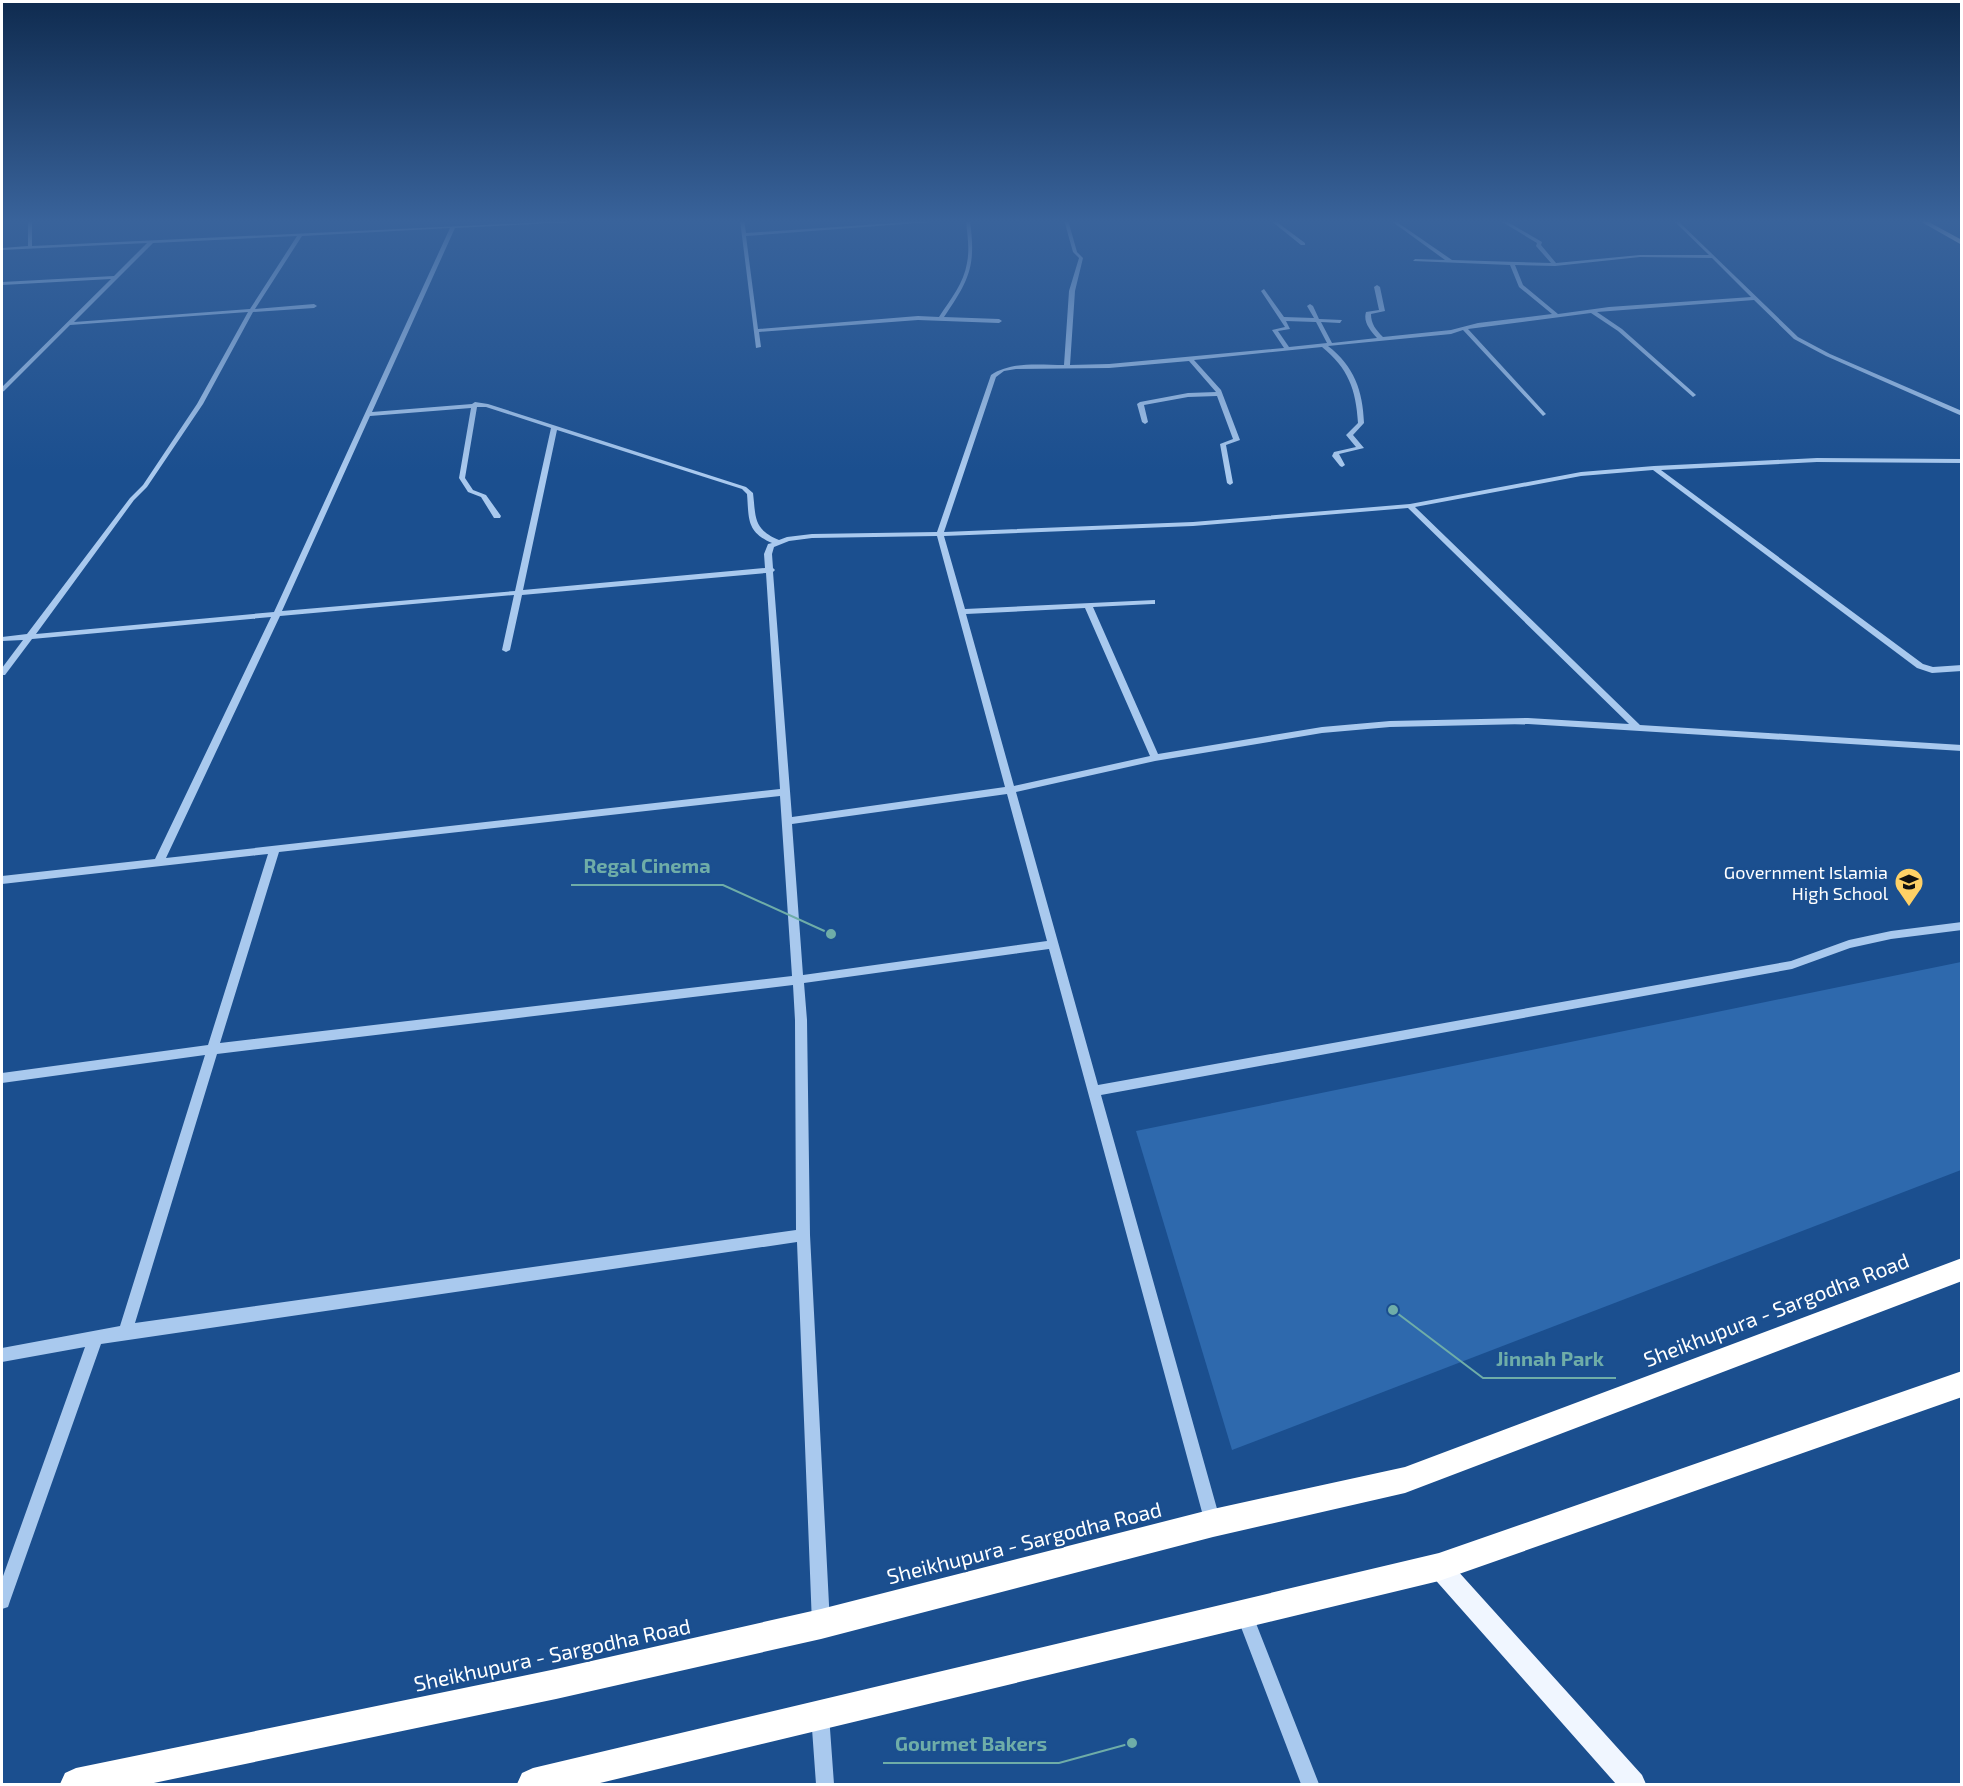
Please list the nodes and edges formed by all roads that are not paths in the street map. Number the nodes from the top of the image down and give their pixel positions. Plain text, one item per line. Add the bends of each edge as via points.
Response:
1 (89, 303) edge
2 (257, 303) edge
3 (418, 303) edge
4 (752, 303) edge
5 (951, 303) edge
6 (1071, 303) edge
7 (1272, 303) edge
8 (1380, 303) edge
9 (1542, 303) edge
10 (1688, 303) edge
11 (1760, 303) edge
12 (314, 306) dead end
13 (1310, 306) dead end
14 (1592, 311) junction
15 (251, 312) junction
16 (1556, 315) junction
17 (941, 318) junction
18 (1283, 320) junction
19 (1319, 320) junction
20 (999, 321) dead end
21 (1340, 321) dead end
22 (68, 324) junction
23 (1464, 328) junction
24 (756, 331) junction
25 (1382, 339) junction
26 (1322, 344) junction
27 (1330, 344) junction
28 (758, 347) dead end
29 (1287, 348) junction
30 (1190, 359) junction
31 (1067, 367) junction
32 (2, 390) edge
33 (1219, 394) junction
34 (1693, 395) dead end
35 (475, 404) junction
36 (367, 414) junction
37 (1543, 414) dead end
38 (1962, 414) edge
39 (1145, 422) dead end
40 (554, 427) junction
41 (1962, 461) edge
42 (1342, 465) dead end
43 (1654, 468) junction
44 (1230, 483) dead end
45 (1410, 506) junction
46 (497, 516) dead end
47 (939, 534) junction
48 (777, 542) junction
49 (771, 570) junction
50 (518, 592) junction
51 (1152, 602) dead end
52 (1088, 605) junction
53 (961, 612) junction
54 (277, 614) junction
55 (29, 637) junction
56 (2, 639) edge
57 (506, 650) dead end
58 (1962, 668) edge
59 (2, 673) edge
60 (1638, 728) junction
61 (1962, 748) edge
62 (1155, 758) junction
63 (1009, 790) junction
64 (783, 792) junction
65 (786, 821) junction
66 (275, 848) junction
67 (159, 861) junction
68 (2, 880) edge
69 (1962, 926) edge
70 (1052, 944) junction
71 (797, 980) junction
72 (214, 1048) junction
73 (2, 1078) edge
74 (1093, 1091) junction
75 (803, 1234) junction
76 (1962, 1269) edge
77 (125, 1332) junction
78 (96, 1337) junction
79 (2, 1355) edge
80 (1962, 1384) edge
81 (1213, 1523) junction
82 (1439, 1567) junction
83 (2, 1600) edge
84 (1244, 1613) junction
85 (821, 1624) junction
86 (820, 1715) junction
87 (76, 1785) edge
88 (533, 1785) edge
89 (825, 1785) edge
90 (1310, 1785) edge
91 (1633, 1785) edge

1 - 22 street
2 - 15 street
3 - 36 street
4 - 24 street
5 - 17 street
6 - 31 street
7 - 18 street
8 - 25 street via 1382,311 1367,316
9 - 16 street
10 - 14 street
11 - 38 street via 1796,338
12 - 15 street
13 - 19 street
14 - 16 street
14 - 34 street via 1620,330
15 - 22 street
15 - 55 street via 200,404 149,479
16 - 23 street
17 - 20 street
17 - 24 street
18 - 19 street
18 - 29 street via 1288,328 1275,330
19 - 21 street
19 - 27 street
22 - 32 street
23 - 25 street
23 - 37 street
24 - 28 street
25 - 27 street
26 - 27 street
26 - 29 street
26 - 42 street via 1348,370 1361,414 1361,423 1349,435 1361,448 1336,453
29 - 30 street
30 - 31 street
30 - 33 street
31 - 47 street via 1016,368 993,376
33 - 39 street via 1142,403
33 - 44 street via 1237,440 1223,444
35 - 36 street
35 - 40 street
35 - 46 street via 462,478 470,490 483,496
36 - 54 street
40 - 48 street via 744,488 750,493 755,530
40 - 50 street
41 - 43 street via 1817,460
43 - 45 street via 1581,474
43 - 58 street via 1920,666 1932,670
45 - 47 street via 1193,524
45 - 60 street
47 - 48 street via 812,536
47 - 53 street
48 - 49 street via 768,554
49 - 50 street
49 - 64 street
50 - 54 street
50 - 57 street
51 - 52 street
52 - 53 street
52 - 62 street
53 - 63 street
54 - 55 street
54 - 67 street
55 - 56 street
55 - 59 street
60 - 61 street
60 - 62 street via 1528,722 1390,724 1322,730
62 - 63 street
63 - 65 street
63 - 70 street
64 - 65 street
64 - 66 street
65 - 71 street
66 - 67 street
66 - 72 street
67 - 68 street
69 - 74 street via 1849,944 1792,964
70 - 71 street
70 - 74 street
71 - 72 street
71 - 75 street via 801,1020
72 - 73 street
72 - 77 street
74 - 81 street
75 - 77 street
75 - 85 street
76 - 81 highway, Sheikhupura - Sargodha Road via 1405,1480
77 - 78 street
78 - 79 street
78 - 83 street
80 - 82 highway
81 - 85 highway, Sheikhupura - Sargodha Road
82 - 84 highway
82 - 91 main road
84 - 86 highway
84 - 90 street
85 - 87 highway, Sheikhupura - Sargodha Road
86 - 88 highway
86 - 89 street

